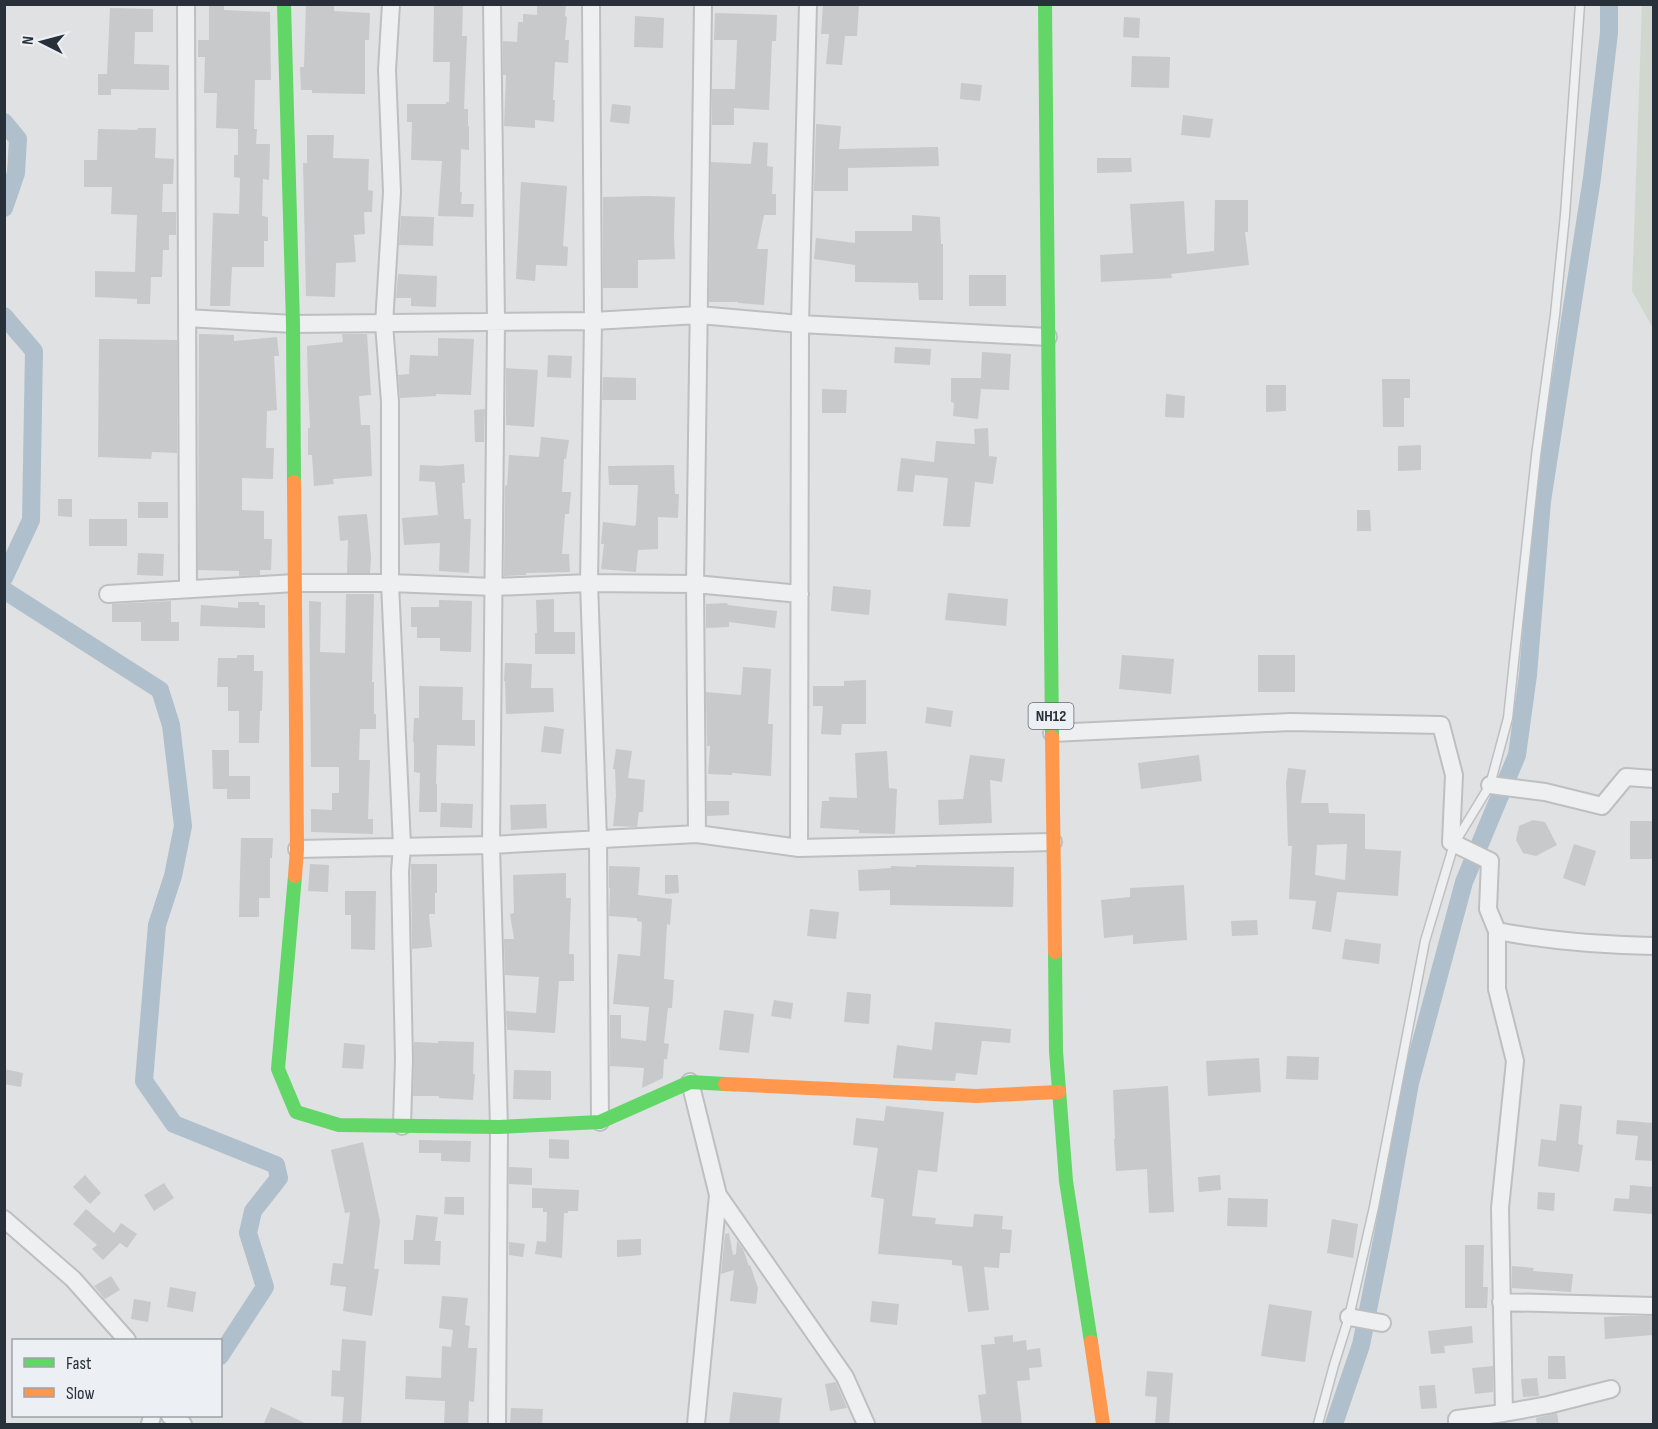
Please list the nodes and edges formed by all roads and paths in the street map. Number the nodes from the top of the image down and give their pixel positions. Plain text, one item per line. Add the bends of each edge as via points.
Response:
1 (186, 4) edge
2 (284, 4) edge
3 (391, 4) edge
4 (492, 4) edge
5 (591, 4) edge
6 (703, 4) edge
7 (808, 4) edge
8 (1045, 4) edge
9 (1580, 4) edge
10 (699, 315) junction
11 (187, 318) junction
12 (593, 321) junction
13 (496, 323) junction
14 (293, 324) junction
15 (384, 324) junction
16 (800, 324) junction
17 (1048, 337) junction
18 (295, 583) junction
19 (390, 583) junction
20 (589, 583) junction
21 (695, 584) junction
22 (494, 587) junction
23 (188, 590) junction
24 (108, 594) dead end
25 (800, 594) junction
26 (1052, 733) junction
27 (1653, 779) edge
28 (1494, 785) junction
29 (698, 834) junction
30 (598, 839) junction
31 (1053, 842) junction
32 (492, 845) junction
33 (402, 846) junction
34 (1459, 846) junction
35 (799, 848) junction
36 (297, 849) junction
37 (1497, 931) junction
38 (1653, 946) edge
39 (690, 1082) junction
40 (1059, 1092) junction
41 (600, 1122) junction
42 (402, 1126) junction
43 (499, 1127) junction
44 (718, 1195) junction
45 (4, 1219) edge
46 (1501, 1302) junction
47 (1653, 1306) edge
48 (1349, 1317) junction
49 (1382, 1323) dead end
50 (125, 1339) edge
51 (1611, 1389) dead end
52 (1504, 1413) junction
53 (497, 1425) edge
54 (696, 1425) edge
55 (866, 1425) edge
56 (1103, 1425) edge
57 (1318, 1425) edge
58 (1457, 1425) edge

1 - 11 street
2 - 14 main road
3 - 15 street via 387,70 392,192
4 - 13 street
5 - 12 street
6 - 10 street
7 - 16 street
8 - 17 main road, NH12
9 - 28 lane via 1555,315 1508,718
10 - 12 street
10 - 16 street
10 - 21 street
11 - 14 street
11 - 23 street
12 - 13 street
12 - 20 street
13 - 15 street
13 - 22 street
14 - 15 street
14 - 18 main road
15 - 19 street via 390,402
16 - 17 street
16 - 25 street
17 - 26 main road, NH12
18 - 19 street
18 - 23 street
18 - 36 main road
19 - 22 street
19 - 33 street
20 - 21 street
20 - 22 street
20 - 30 street
21 - 25 street
21 - 29 street
22 - 32 street
23 - 24 street
25 - 35 street
26 - 31 main road, NH12
26 - 34 street via 1290,722 1441,725 1454,775 1451,842
27 - 28 street via 1626,777 1602,806
28 - 34 lane
29 - 30 street
29 - 35 street
30 - 32 street
30 - 41 street
31 - 35 street
31 - 40 main road, NH12
32 - 33 street
32 - 43 street
33 - 36 street
33 - 42 street
34 - 37 street via 1490,861 1488,909
34 - 48 lane via 1425,942
36 - 42 main road via 278,1068 296,1112 339,1125
37 - 38 street via 1602,945
37 - 46 street via 1497,989 1515,1061 1500,1208
39 - 40 main road via 976,1096
39 - 41 main road
39 - 44 street
40 - 56 main road, NH12 via 1066,1181
41 - 43 main road
42 - 43 main road
43 - 53 street
44 - 54 street
44 - 55 street via 845,1377
45 - 50 street via 73,1279
46 - 47 street
46 - 52 street
48 - 49 street
48 - 57 lane
51 - 52 street
52 - 58 street via 1457,1419

